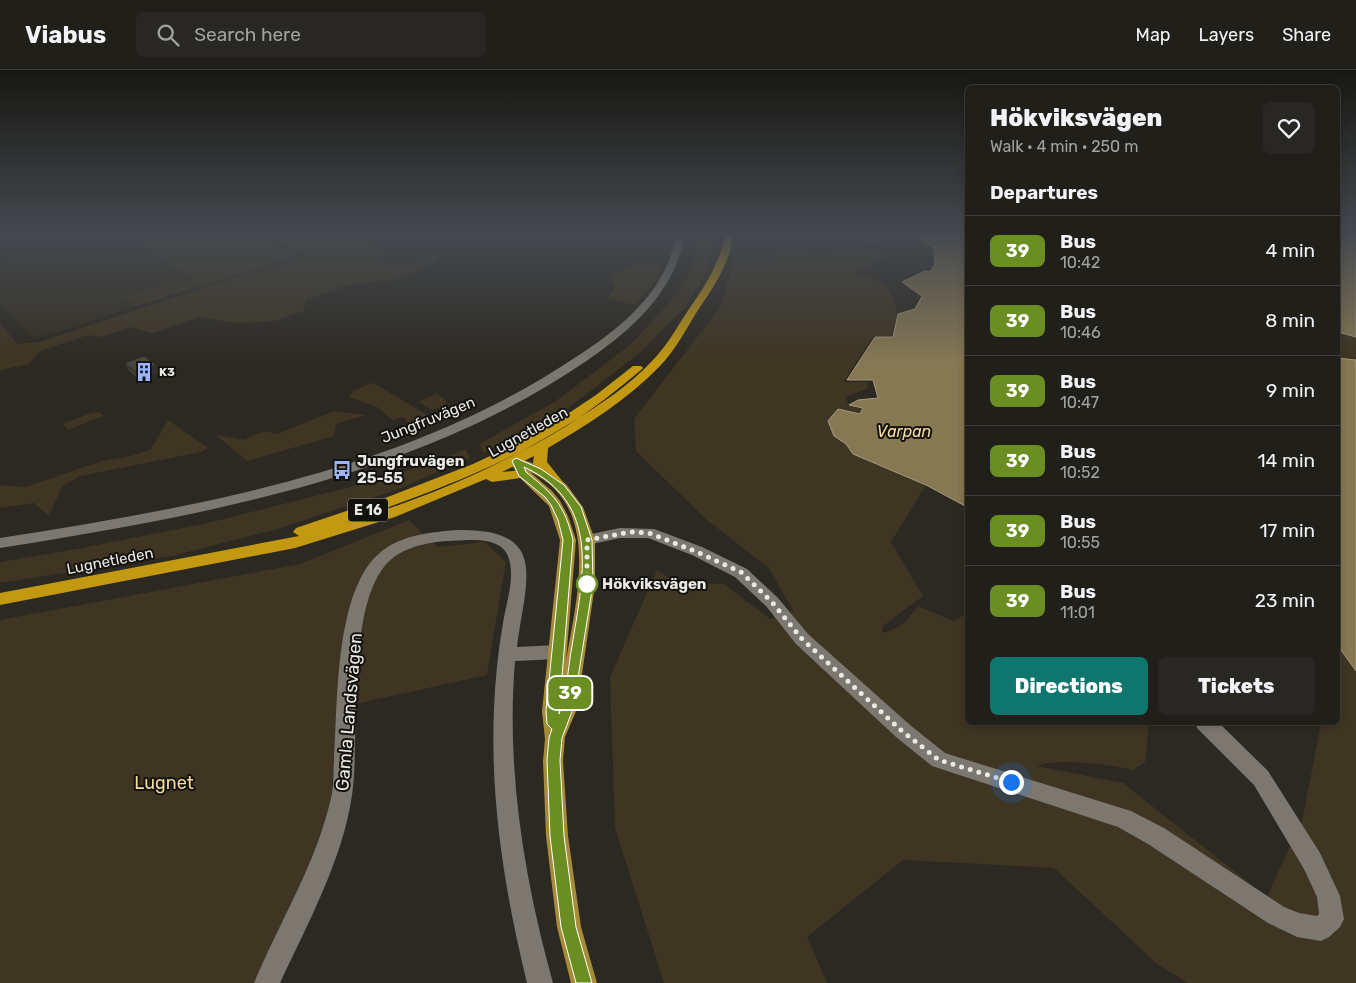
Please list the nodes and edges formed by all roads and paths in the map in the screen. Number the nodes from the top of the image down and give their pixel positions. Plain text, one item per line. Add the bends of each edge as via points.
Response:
1 (666, 278) edge
2 (715, 278) edge
3 (675, 336) junction
4 (540, 447) junction
5 (514, 462) junction
6 (556, 482) junction
7 (587, 540) junction
8 (568, 543) junction
9 (0, 544) edge
10 (226, 555) junction
11 (0, 599) edge
12 (558, 652) junction
13 (576, 652) junction
14 (507, 654) junction
15 (1207, 725) edge
16 (555, 738) junction
17 (267, 983) edge
18 (540, 983) edge
19 (584, 983) edge

1 - 9 street, Jungfruvägen via 630,322 597,348 539,387 471,421 376,458 257,495 182,512
2 - 3 highway, Lugnetleden / E 16
3 - 4 highway, Lugnetleden / E 16 via 666,352 626,391
3 - 5 highway, Lugnetleden / E 16
4 - 5 highway, Lugnetleden / E 16
4 - 6 highway via 540,463
5 - 6 main road via 538,470
5 - 8 main road via 555,504 563,520
5 - 10 highway, Lugnetleden / E 16 via 456,475 373,508
5 - 10 highway, Lugnetleden / E 16 via 390,514 294,543
6 - 7 main road via 576,507
7 - 8 main road
7 - 13 main road via 587,584
7 - 15 street via 630,532 649,533 741,572 772,602 802,639 903,732 939,760 1123,818 1276,915 1321,930 1332,919 1330,904 1312,861 1261,778
8 - 12 main road
10 - 11 highway, Lugnetleden / E 16
12 - 13 main road
12 - 14 street
12 - 16 main road via 552,711
13 - 16 main road via 567,709
14 - 17 street, Gamla Landsvägen via 518,559 509,545 500,539 472,534 422,540 390,553 371,572 362,593 350,654 342,795 338,815 329,845
14 - 18 street, Gamla Landsvägen via 503,710 505,792 513,866
16 - 19 main road via 557,836 568,927

